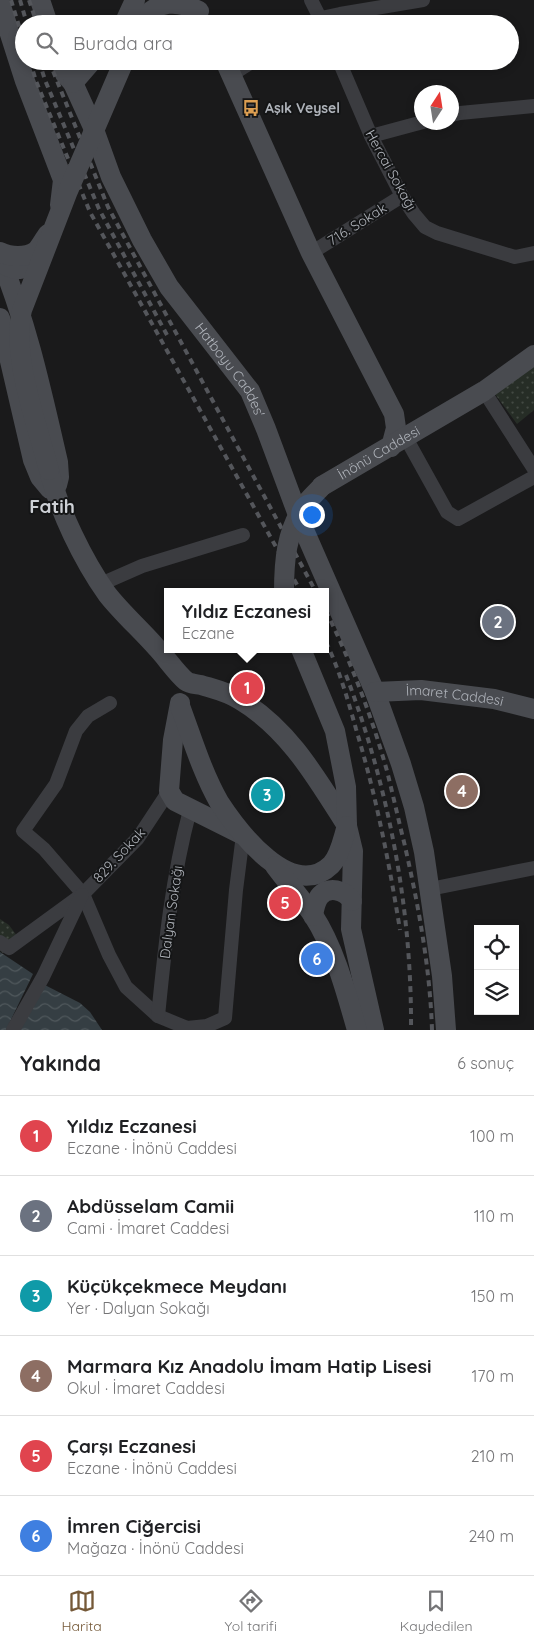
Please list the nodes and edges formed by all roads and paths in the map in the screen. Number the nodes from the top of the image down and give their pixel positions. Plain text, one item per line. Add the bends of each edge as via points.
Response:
1 (40, 0) edge
2 (135, 0) edge
3 (148, 0) edge
4 (311, 0) edge
5 (423, 0) edge
6 (0, 3) edge
7 (199, 12) edge
8 (45, 15) edge
9 (135, 15) edge
10 (139, 15) edge
11 (143, 15) edge
12 (316, 15) edge
13 (352, 15) edge
14 (15, 50) edge
15 (21, 70) edge
16 (64, 70) edge
17 (84, 70) edge
18 (120, 70) edge
19 (229, 70) edge
20 (343, 70) edge
21 (73, 83) junction
22 (534, 106) edge
23 (459, 113) edge
24 (414, 124) edge
25 (371, 136) junction
26 (402, 196) junction
27 (55, 225) junction
28 (311, 253) junction
29 (534, 253) edge
30 (40, 255) junction
31 (1, 258) edge
32 (18, 309) junction
33 (0, 318) edge
34 (534, 355) edge
35 (484, 392) junction
36 (394, 414) junction
37 (435, 421) junction
38 (398, 442) junction
39 (534, 469) edge
40 (534, 477) edge
41 (55, 494) junction
42 (243, 535) dead end
43 (101, 584) junction
44 (284, 588) edge
45 (303, 653) edge
46 (187, 682) junction
47 (375, 692) junction
48 (110, 703) dead end
49 (180, 706) junction
50 (534, 709) edge
51 (170, 791) junction
52 (190, 810) junction
53 (347, 826) junction
54 (242, 835) junction
55 (274, 865) junction
56 (534, 868) edge
57 (430, 890) junction
58 (83, 894) junction
59 (352, 901) junction
60 (313, 916) junction
61 (0, 942) edge
62 (158, 1016) junction
63 (13, 1030) edge
64 (358, 1030) edge
65 (374, 1030) edge
66 (446, 1030) edge

1 - 8 street
2 - 9 street
3 - 10 street
4 - 12 street
5 - 13 street
6 - 14 street
7 - 11 street via 179,1 155,5
15 - 30 street via 63,180 59,209
16 - 21 street, Hatboyu Caddes'
17 - 21 street
18 - 27 street, bridge
19 - 28 street
20 - 25 street, Hercai Sokağı
21 - 47 street, Hatboyu Caddes' via 112,177 169,287 250,391 301,523
22 - 23 street
24 - 25 street
25 - 26 street, Hercai Sokağı
26 - 28 street, 716. Sokak
26 - 29 street, Hercai Sokağı via 425,227 515,257
27 - 31 street, bridge via 36,251
27 - 41 street, bridge via 19,322 25,380
28 - 36 street
30 - 31 street via 17,270 10,269
30 - 32 street
31 - 32 street
32 - 41 street via 32,352 58,462
33 - 41 street via 33,460 40,477
34 - 35 street, İnönü Caddesi
35 - 37 street, İnönü Caddesi
35 - 39 street
36 - 37 street
36 - 38 street
37 - 38 street, İnönü Caddesi
38 - 40 street via 447,512 458,519
38 - 44 street, İnönü Caddesi, bridge via 322,486 304,506 289,536
41 - 43 street
42 - 43 street via 142,566
43 - 46 street
45 - 53 street via 335,731 346,787
46 - 49 street
46 - 53 street via 237,698 271,722 313,772
47 - 50 street, İmaret Caddesi via 421,690 494,699
47 - 57 street, Hatboyu Caddes' via 414,807
48 - 58 street via 88,716 76,731 56,784 23,831 44,849
49 - 51 street via 173,740
49 - 54 street via 219,801
51 - 52 street via 175,801
51 - 58 street, 829. Sokak via 138,838
52 - 54 street
52 - 62 street, Dalyan Sokağı via 174,883
53 - 55 street via 332,863 321,873 296,874
53 - 59 street via 353,851
54 - 55 street
54 - 62 street via 225,1018 207,1026 187,1028
55 - 60 street
56 - 57 street
57 - 66 street, Hatboyu Caddes'
58 - 61 street via 9,948
58 - 62 street via 108,955 126,987
58 - 63 street
59 - 60 street via 340,891 329,890 320,895
59 - 65 street via 351,929
60 - 64 street via 343,983

